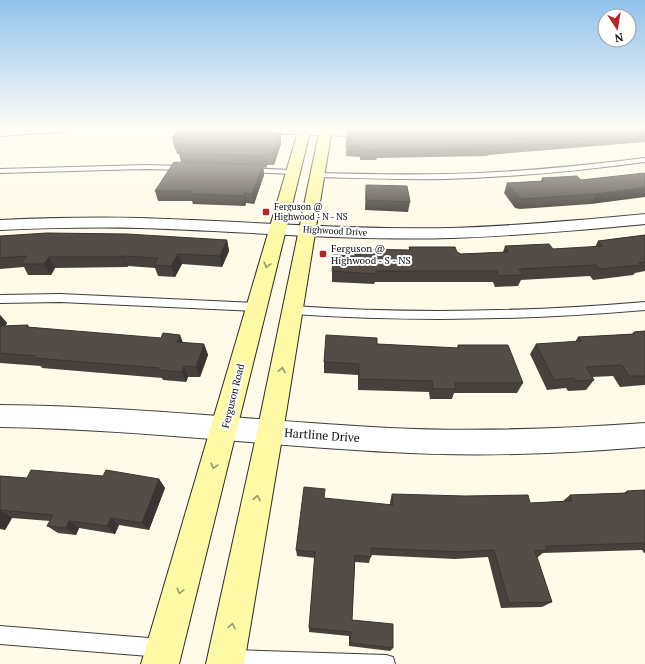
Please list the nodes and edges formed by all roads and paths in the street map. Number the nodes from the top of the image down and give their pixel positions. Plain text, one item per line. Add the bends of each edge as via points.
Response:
1 (300, 159) edge
2 (317, 159) edge
3 (645, 160) edge
4 (192, 168) edge
5 (238, 170) edge
6 (0, 171) edge
7 (293, 172) junction
8 (318, 175) junction
9 (645, 219) edge
10 (0, 225) edge
11 (278, 228) junction
12 (308, 229) junction
13 (0, 299) edge
14 (645, 306) edge
15 (256, 307) junction
16 (293, 310) junction
17 (0, 416) edge
18 (225, 428) junction
19 (270, 432) junction
20 (645, 435) edge
21 (0, 635) edge
22 (162, 656) edge
23 (225, 661) edge
24 (386, 664) edge

1 - 7 main road, Ferguson Road
2 - 8 main road
3 - 8 lane via 569,170 463,176
4 - 6 lane
5 - 7 lane
7 - 11 main road, Ferguson Road
8 - 12 main road
9 - 12 street, Highwood Drive via 552,228 450,232
10 - 11 street, Highwood Drive via 138,223
11 - 12 street, Highwood Drive
11 -> 15 main road, Ferguson Road
12 - 16 main road
13 - 15 lane via 60,298
14 - 16 lane via 488,315 381,315
15 - 18 main road, Ferguson Road
19 -> 16 main road
17 - 18 street, Hartline Drive
18 - 19 street, Hartline Drive
18 -> 22 main road, Ferguson Road
19 - 20 street, Hartline Drive via 487,443 588,440
23 -> 19 main road
21 - 22 lane
23 - 24 lane

